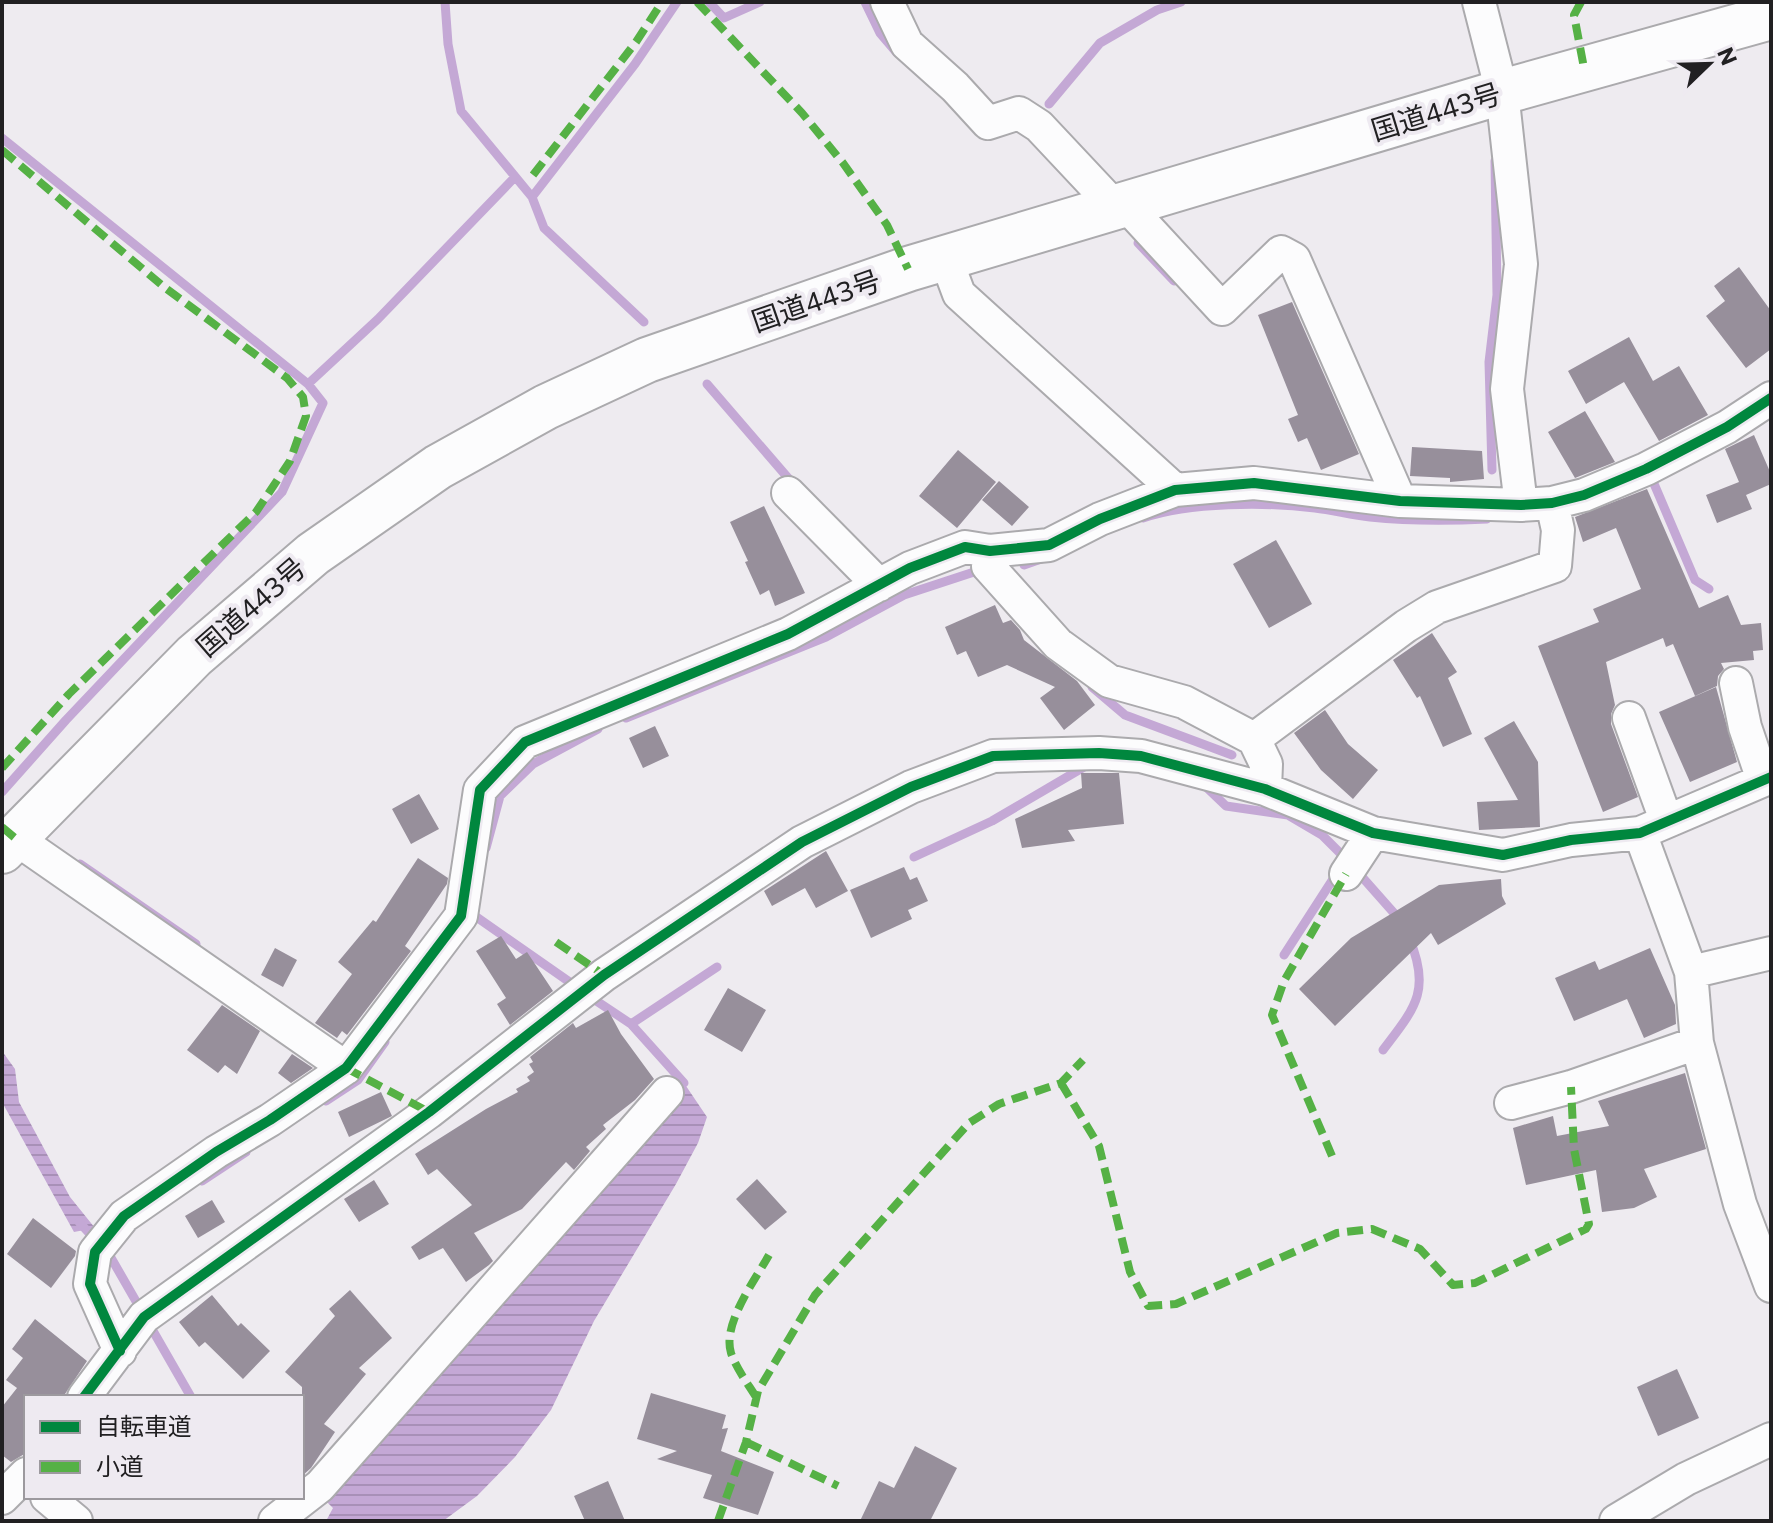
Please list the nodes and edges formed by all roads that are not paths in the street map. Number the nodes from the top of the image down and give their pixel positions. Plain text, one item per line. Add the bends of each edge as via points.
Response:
1 (887, 2) edge
2 (1479, 2) edge
3 (1765, 28) edge
4 (1502, 92) junction
5 (1121, 206) junction
6 (946, 259) junction
7 (1771, 398) edge
8 (1175, 490) junction
9 (788, 493) dead end
10 (1400, 501) junction
11 (1537, 504) junction
12 (990, 551) junction
13 (879, 585) junction
14 (1736, 683) dead end
15 (1629, 718) dead end
16 (1254, 739) junction
17 (1767, 778) edge
18 (1265, 789) junction
19 (1653, 826) junction
20 (8, 844) edge
21 (1771, 953) edge
22 (1691, 972) junction
23 (1697, 1043) junction
24 (346, 1068) junction
25 (667, 1093) dead end
26 (1511, 1103) dead end
27 (1771, 1286) edge
28 (120, 1351) junction
29 (86, 1395) edge
30 (1771, 1439) edge
31 (304, 1498) edge
32 (45, 1499) edge
33 (303, 1499) edge
34 (76, 1521) edge
35 (275, 1521) edge
36 (1616, 1521) edge

1 - 5 street via 907,44 988,123 1019,113 1029,119
2 - 4 street
3 - 4 highway, 国道443号
4 - 5 highway, 国道443号
4 - 11 street via 1521,264 1507,389
5 - 6 highway, 国道443号
5 - 10 street via 1222,309 1281,252 1294,259
6 - 8 street via 959,294
6 - 20 highway, 国道443号 via 647,360 546,407 438,467 313,554 194,656
7 - 11 street via 1646,469 1584,495
8 - 10 street via 1254,483
8 - 12 street via 1049,545
9 - 13 street
10 - 11 street
11 - 16 street via 1558,530 1555,566 1437,607
12 - 13 street via 965,547
12 - 16 street via 988,566 1058,644 1109,681 1184,702
13 - 24 street via 788,634 525,742 480,790 461,916
14 - 17 street via 1745,727
15 - 19 street
16 - 18 street via 1266,764
17 - 19 street
18 - 19 street via 1360,853 1503,855
18 - 28 street via 1141,756 1099,753 993,756 911,787 802,842 604,975 429,1112 144,1317
19 - 22 street
20 - 24 street
21 - 22 street
22 - 23 street
23 - 26 street
23 - 27 street via 1740,1204
24 - 28 street via 124,1216 95,1252 90,1284
25 - 31 street
28 - 29 street
30 - 36 street via 1686,1479
32 - 34 street
33 - 35 street

